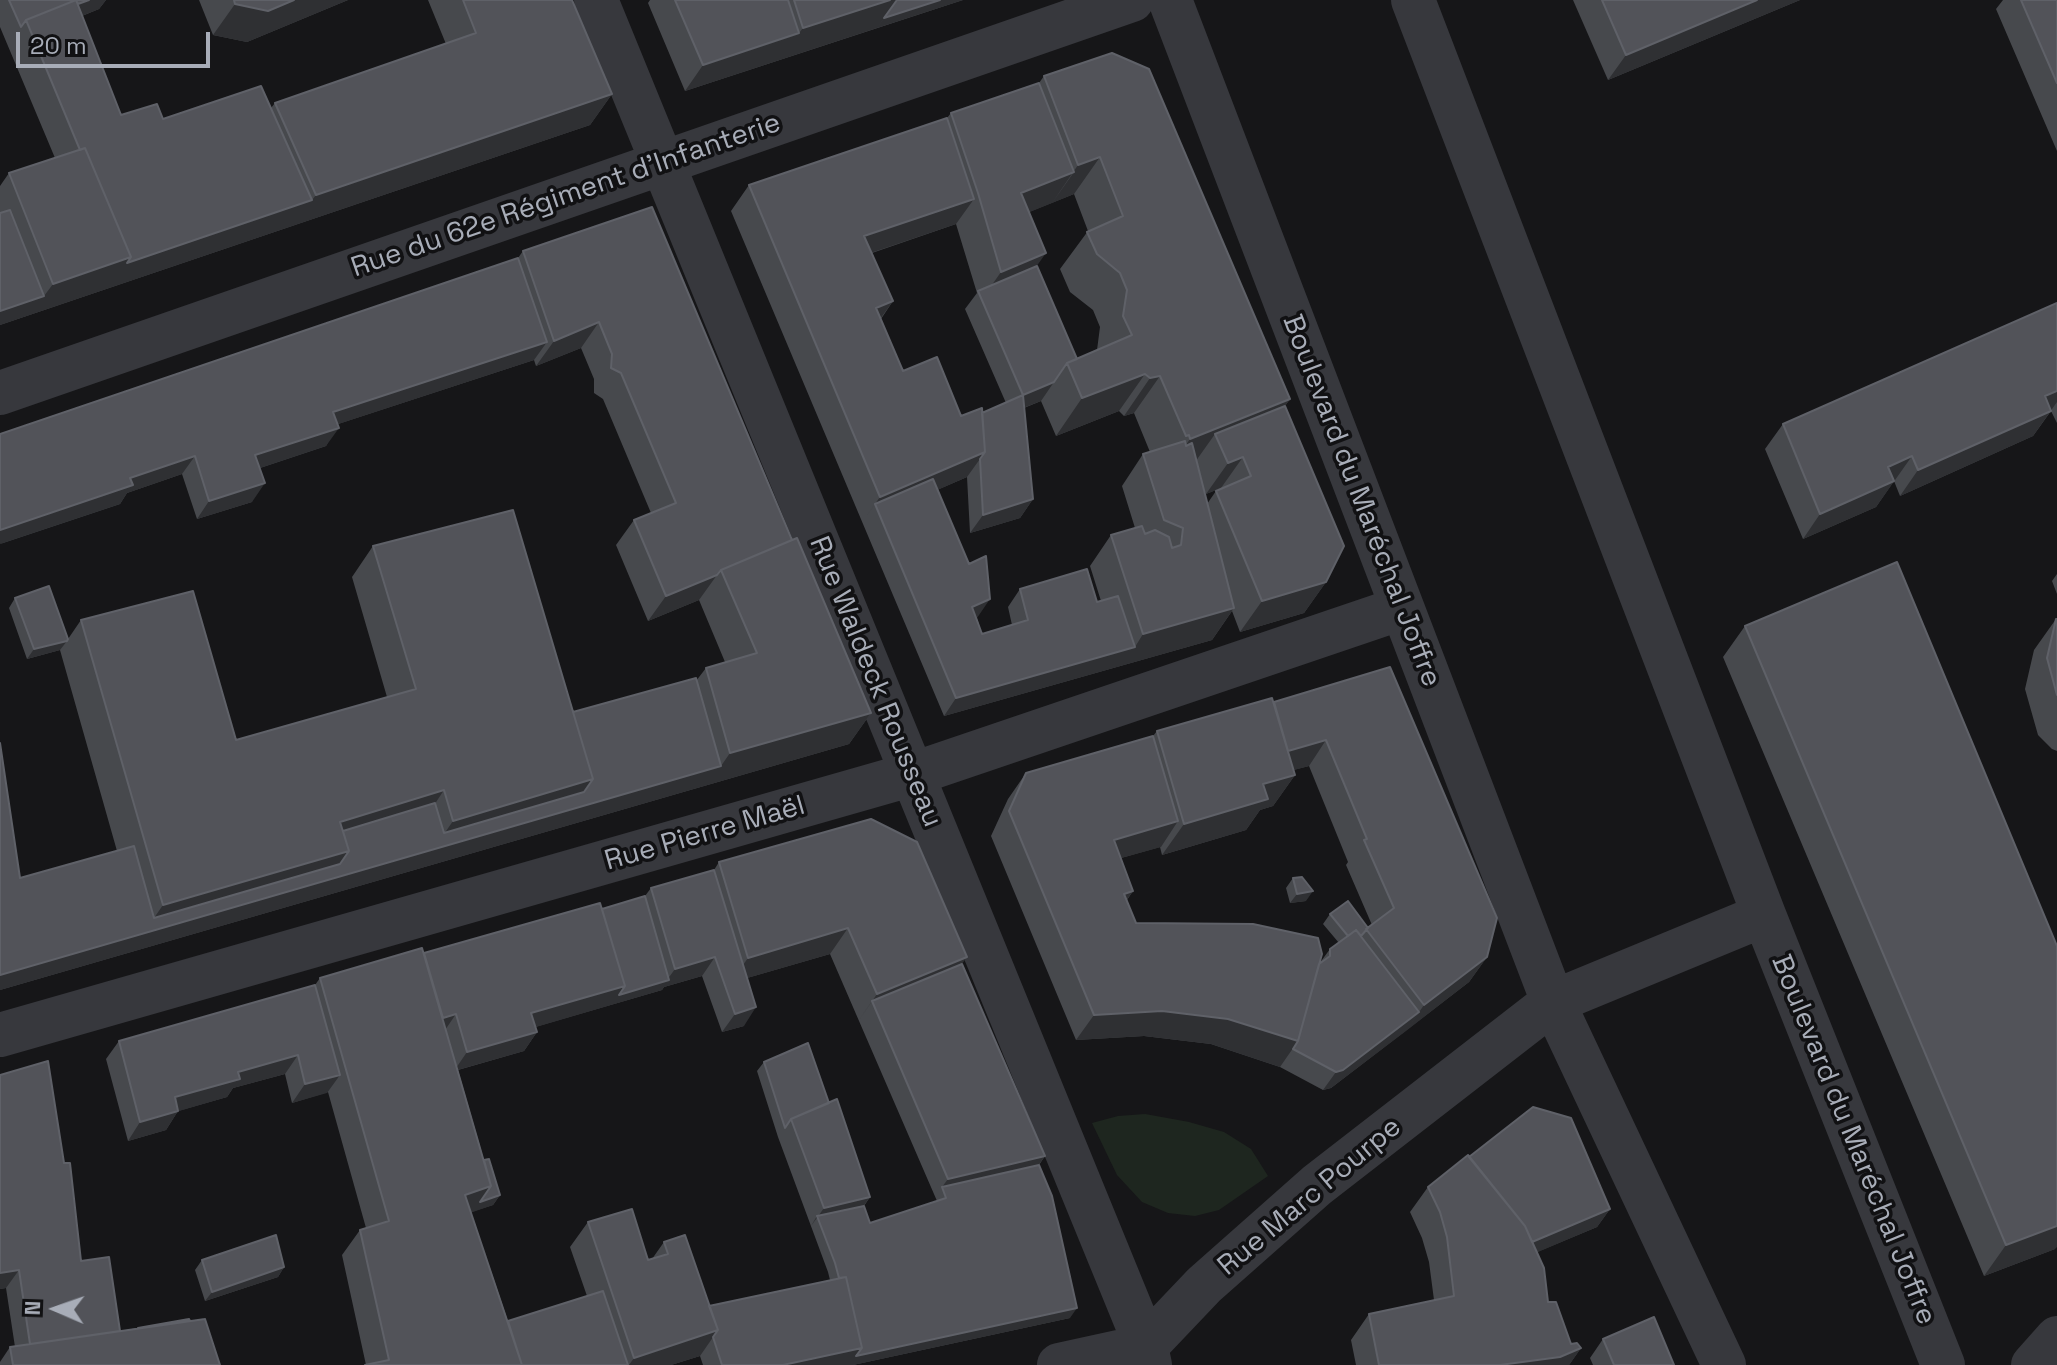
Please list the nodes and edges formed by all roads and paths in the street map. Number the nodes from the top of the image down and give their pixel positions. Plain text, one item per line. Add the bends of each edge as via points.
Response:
1 (596, 0) edge
2 (1132, 0) edge
3 (1170, 0) edge
4 (1413, 0) edge
5 (663, 162) junction
6 (0, 393) edge
7 (1402, 608) junction
8 (913, 774) junction
9 (1764, 915) junction
10 (1553, 1002) junction
11 (0, 1035) edge
12 (2057, 1338) edge
13 (1148, 1355) edge
14 (1059, 1365) edge
15 (1724, 1365) edge
16 (1943, 1365) edge
17 (2033, 1365) edge

1 - 5 street, Rue Waldeck Rousseau
2 - 5 street, Rue du 62e Régiment d'Infanterie
3 - 7 street, Boulevard du Maréchal Joffre
4 - 9 street, Boulevard du Maréchal Joffre
5 - 6 street, Rue du 62e Régiment d'Infanterie
5 - 8 street, Rue Waldeck Rousseau
7 - 8 street, Rue Pierre Maël
7 - 10 street, Boulevard du Maréchal Joffre
8 - 11 street, Rue Pierre Maël
8 - 13 street, Rue Waldeck Rousseau
9 - 10 street
9 - 16 street, Boulevard du Maréchal Joffre
10 - 13 street, Rue Marc Pourpe via 1317,1185 1204,1285
10 - 15 street, Boulevard du Maréchal Joffre
12 - 17 street
13 - 14 street

